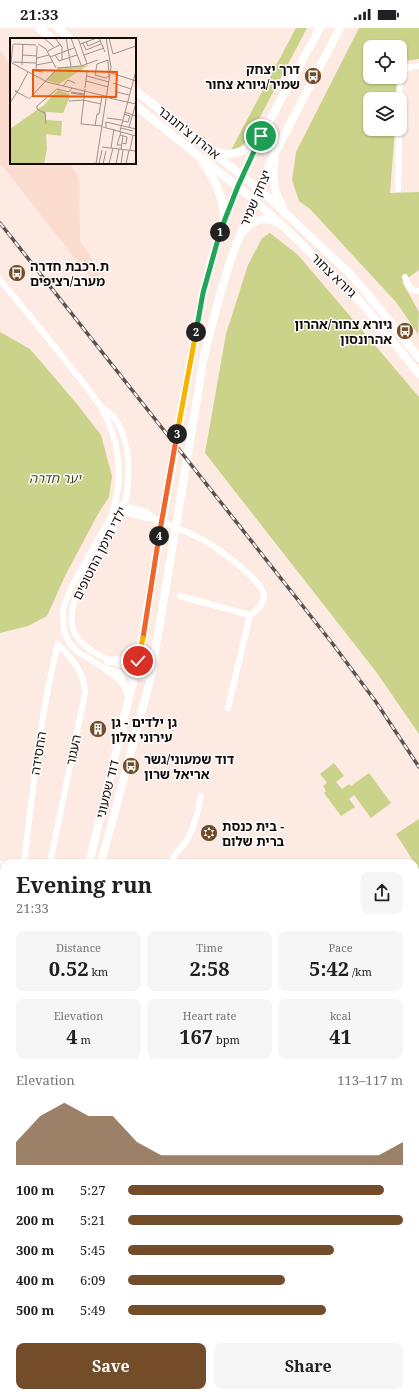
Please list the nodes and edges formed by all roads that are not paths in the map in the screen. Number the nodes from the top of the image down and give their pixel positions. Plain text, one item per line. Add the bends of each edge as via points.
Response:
1 (39, 28) edge
2 (58, 28) edge
3 (320, 28) edge
4 (340, 28) edge
5 (52, 38) edge
6 (70, 38) edge
7 (419, 66) edge
8 (407, 69) edge
9 (136, 91) edge
10 (136, 106) edge
11 (261, 136) junction
12 (399, 136) edge
13 (278, 147) junction
14 (209, 148) junction
15 (195, 153) junction
16 (243, 175) junction
17 (238, 186) junction
18 (258, 188) junction
19 (398, 189) dead end
20 (253, 199) junction
21 (293, 221) junction
22 (223, 223) junction
23 (283, 226) junction
24 (238, 240) junction
25 (406, 277) dead end
26 (0, 280) edge
27 (419, 291) edge
28 (419, 358) edge
29 (419, 374) edge
30 (100, 406) junction
31 (115, 505) junction
32 (123, 508) junction
33 (159, 535) joint
34 (174, 541) joint
35 (180, 596) dead end
36 (250, 615) junction
37 (58, 644) joint
38 (141, 646) junction
39 (107, 665) junction
40 (136, 673) junction
41 (151, 677) junction
42 (129, 701) junction
43 (228, 708) dead end
44 (201, 796) dead end
45 (24, 859) edge
46 (51, 859) edge
47 (90, 859) edge
48 (102, 859) edge
49 (172, 859) edge

1 - 5 main road
2 - 6 main road
3 - 11 main road, יצחק שמיר
4 - 13 main road, יצחק שמיר
7 - 8 street
9 - 14 main road, אהרון צ'חנובר
10 - 15 main road, אהרון צ'חנובר
11 - 14 main road via 239,153 227,154
11 - 16 main road, יצחק שמיר
12 - 19 street
13 - 18 main road, יצחק שמיר
13 - 21 main road via 273,165 273,183 278,200
14 - 16 main road, אהרון צ'חנובר
15 - 17 main road, אהרון צ'חנובר
15 - 22 main road via 217,185 222,203
16 - 17 main road, יצחק שמיר
16 - 18 main road, גיורא צחור
17 - 20 main road, גיורא צחור
17 - 22 main road, יצחק שמיר
18 - 20 main road, יצחק שמיר
18 - 21 main road, גיורא צחור
20 - 23 main road, גיורא צחור
20 - 24 main road, יצחק שמיר
21 - 28 main road, גיורא צחור via 349,273
22 - 33 main road, יצחק שמיר via 207,277
23 - 24 main road via 268,219 259,219 247,227
23 - 29 main road, גיורא צחור via 368,309
24 - 34 main road, יצחק שמיר via 204,356
25 - 27 street via 410,289
26 - 30 street, ילדי תימן החטופים
30 - 31 street, ילדי תימן החטופים via 112,431 119,458 119,482
30 - 32 street, ילדי תימן החטופים via 113,415 128,454 127,495
31 - 32 street
31 - 39 street, ילדי תימן החטופים via 73,584 63,610 64,632 70,644 89,659
32 - 36 street via 203,540 232,559 263,592 262,602
32 - 39 street, ילדי תימן החטופים via 77,592 71,611 72,625 78,638
33 - 38 main road, דוד שמעוני
34 - 41 main road, דוד שמעוני
35 - 36 street
36 - 43 street
37 - 45 street, החסידה via 37,759
37 - 46 street, העגור via 79,670 85,693
38 - 39 main road via 134,655
38 - 40 main road, דוד שמעוני
39 - 40 street, ילדי תימן החטופים
39 - 42 main road via 124,684
40 - 41 street, ילדי תימן החטופים
40 - 42 main road, דוד שמעוני
41 - 48 main road, דוד שמעוני
42 - 47 main road, דוד שמעוני
44 - 49 street via 195,823

